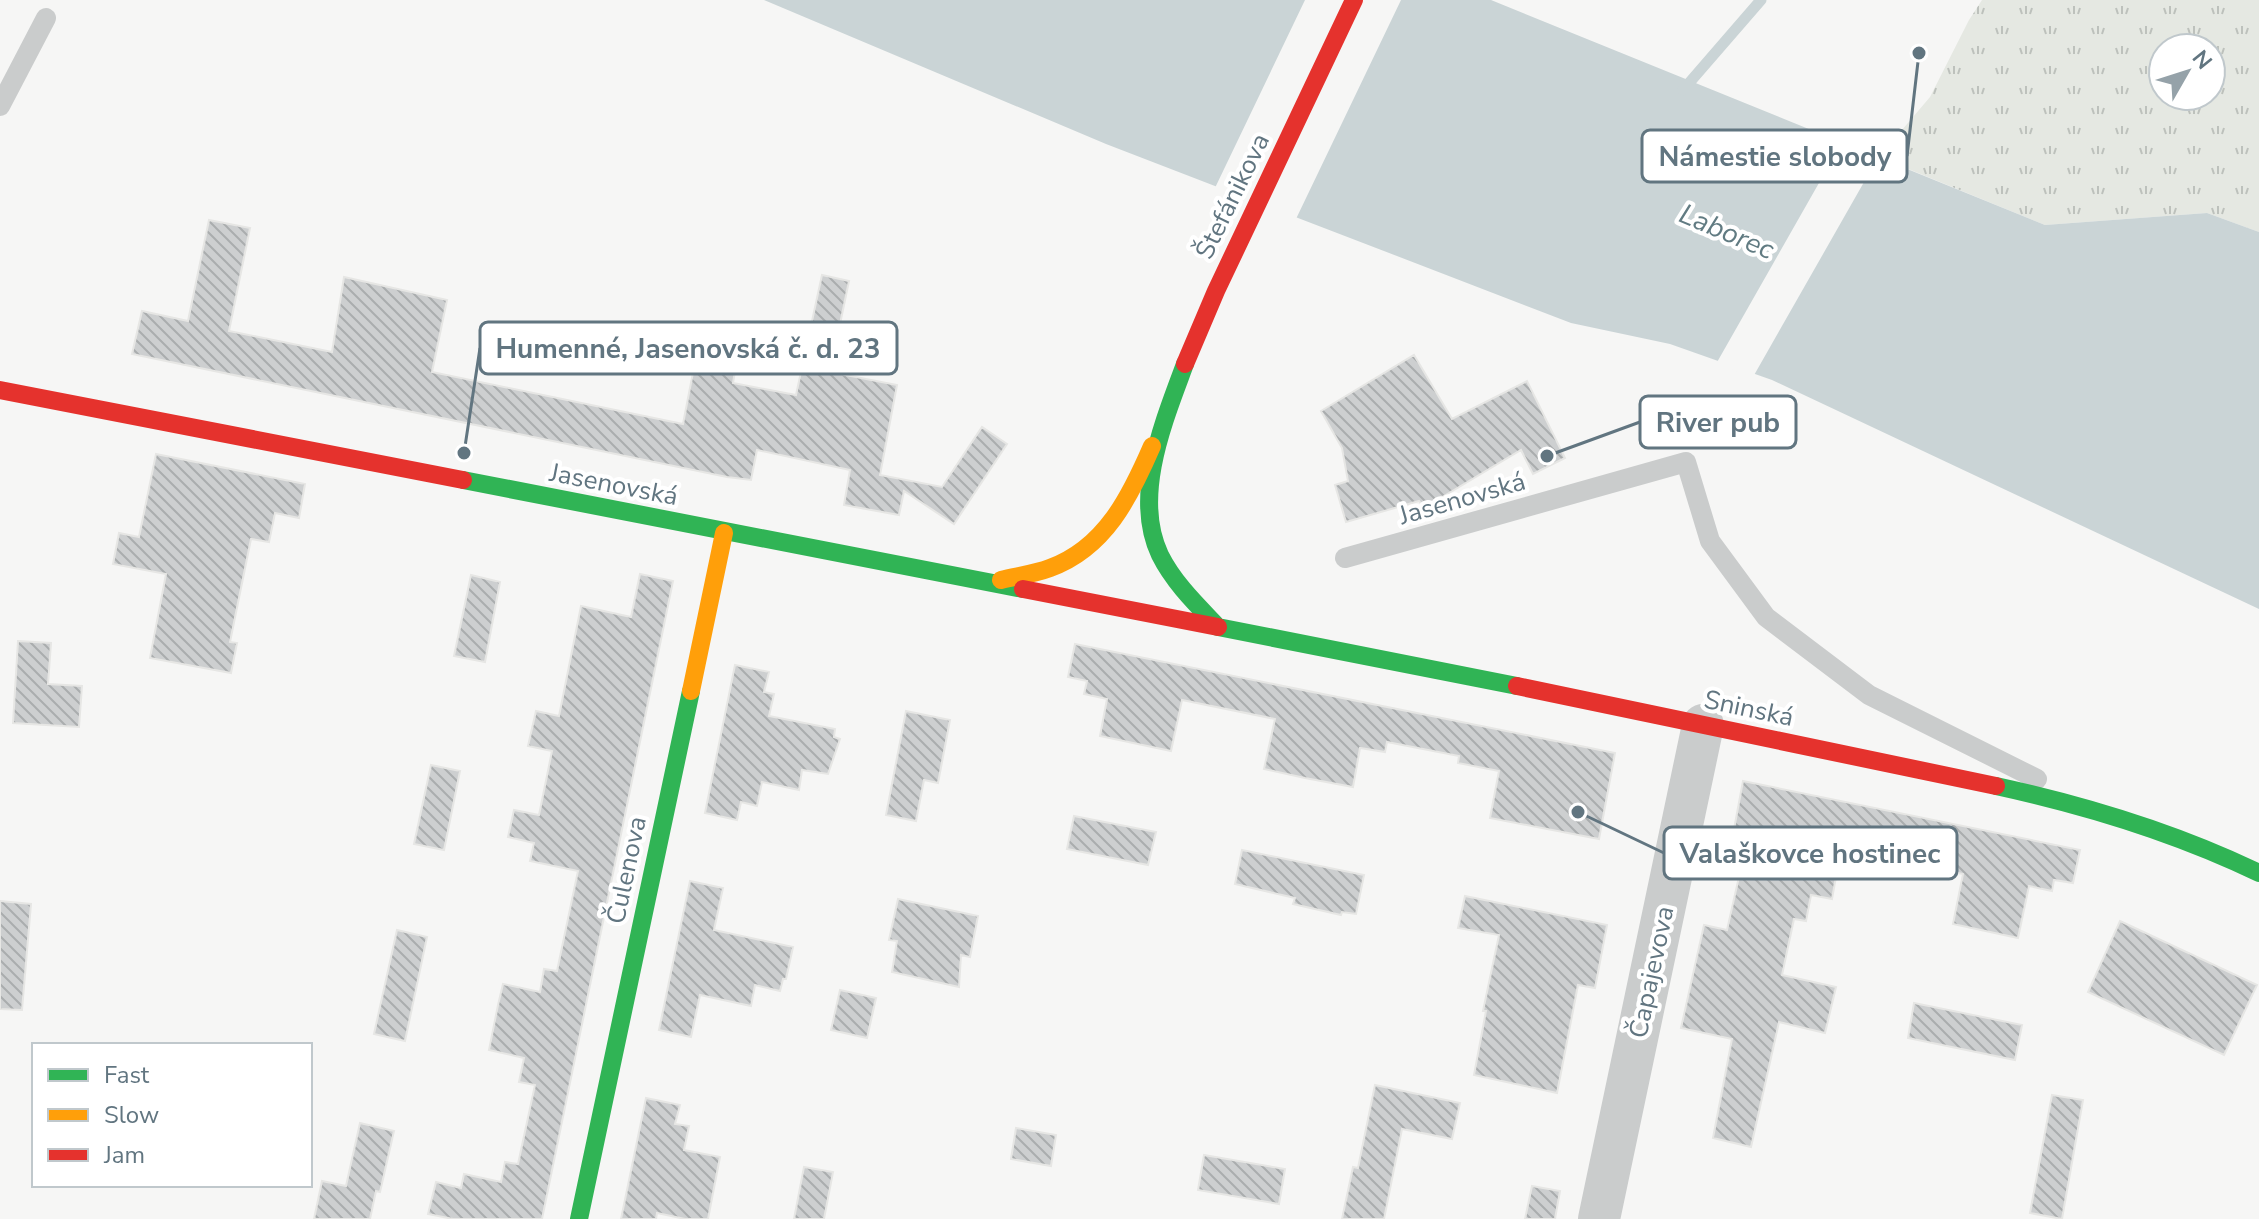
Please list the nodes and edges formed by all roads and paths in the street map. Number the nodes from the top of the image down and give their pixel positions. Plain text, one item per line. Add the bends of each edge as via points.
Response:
1 (1354, 0) edge
2 (46, 18) dead end
3 (0, 106) edge
4 (0, 390) edge
5 (1164, 418) junction
6 (724, 533) junction
7 (1345, 558) dead end
8 (991, 582) junction
9 (1218, 627) junction
10 (1703, 725) junction
11 (2101, 811) junction
12 (2259, 873) edge
13 (579, 1219) edge
14 (1599, 1219) edge

1 - 5 street, Štefánikova via 1208,306
2 - 3 lane
4 - 6 street, Jasenovská
5 - 8 street via 1131,494 1094,542 1049,569
5 - 9 street via 1152,475 1149,518 1155,544 1185,594
6 - 8 street, Jasenovská
6 - 13 street, Čulenova
7 - 11 lane, Jasenovská via 1686,462 1710,541 1766,617 1869,695
8 - 9 street, Jasenovská
9 - 10 street, Sninská
10 - 11 street, Sninská
10 - 14 street, Čapajevova
11 - 12 street, Sninská via 2203,846

